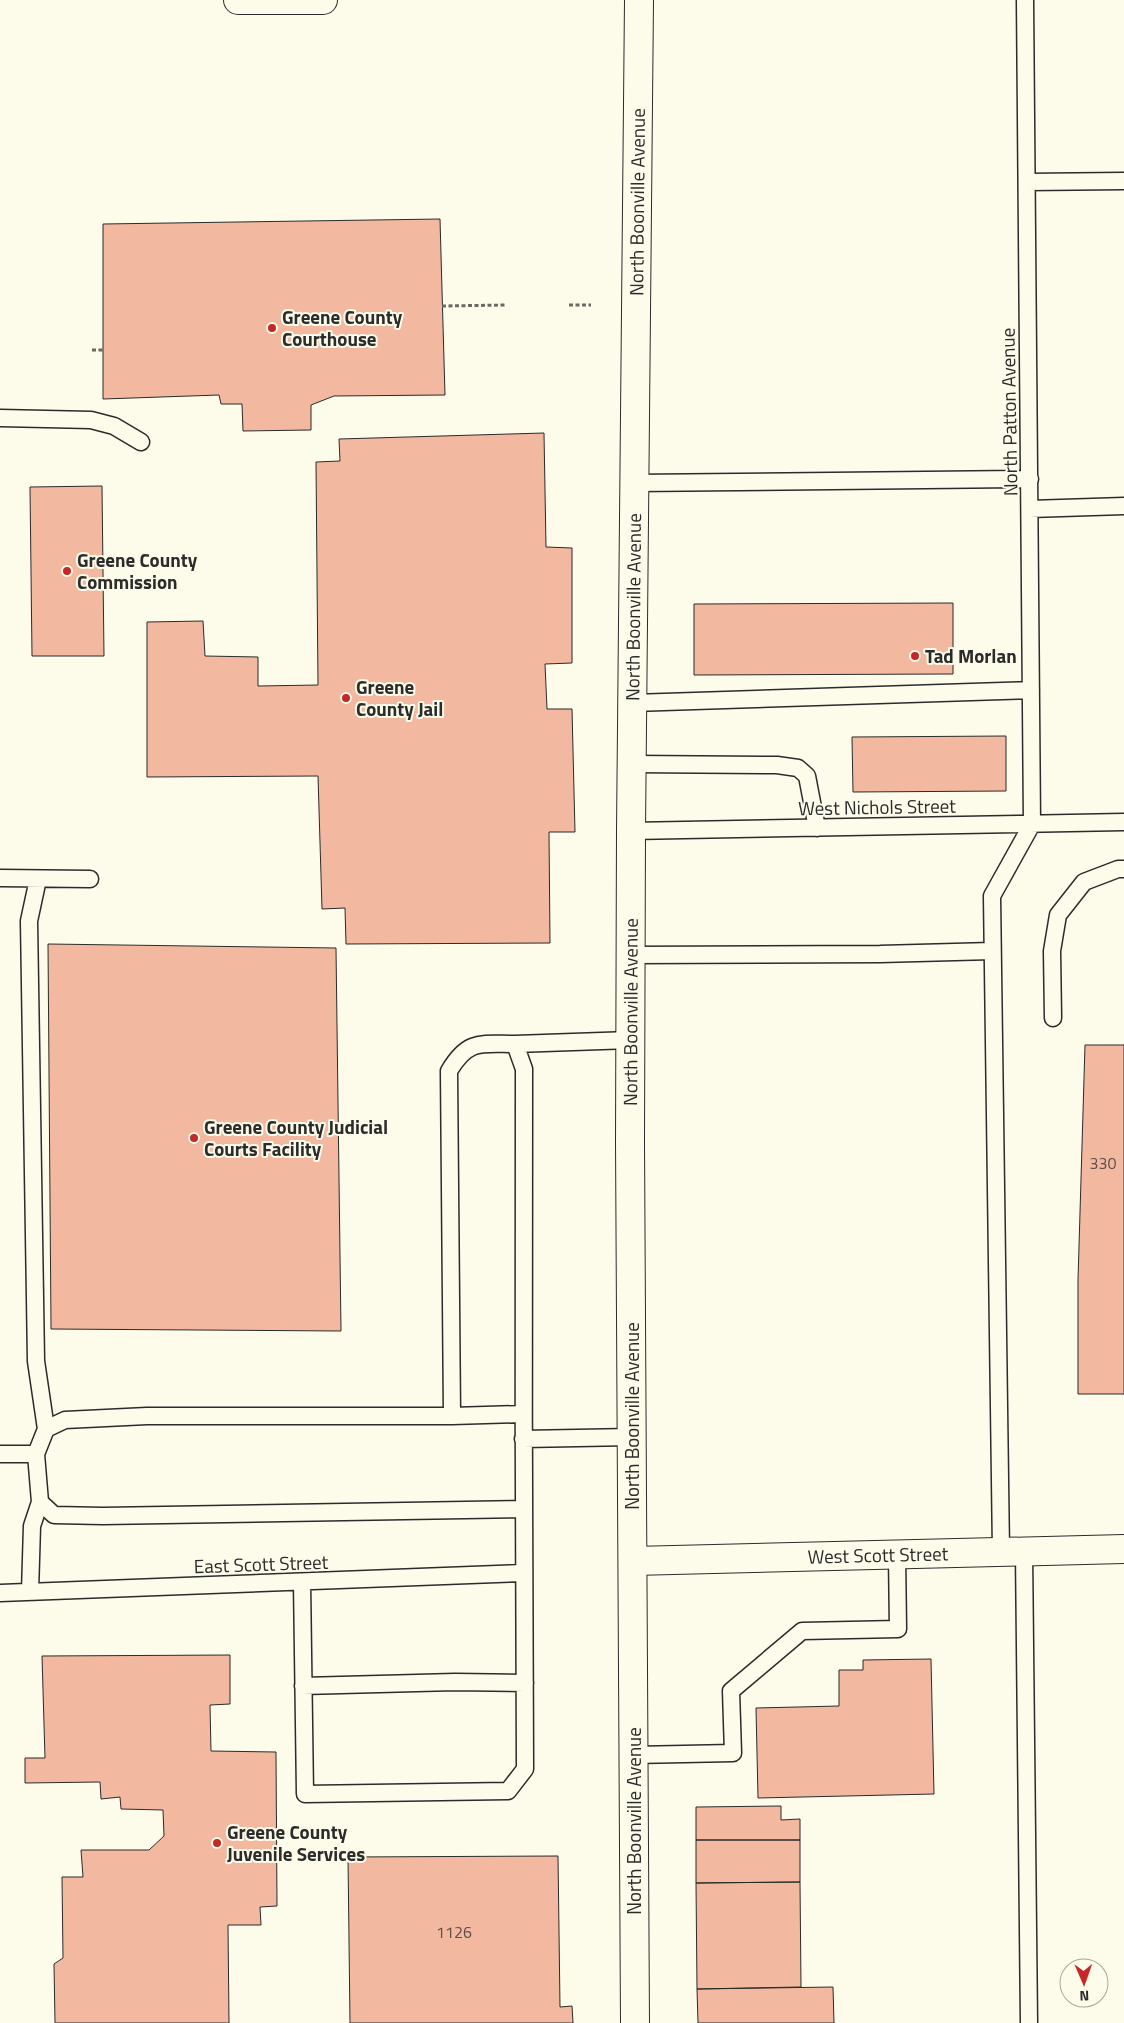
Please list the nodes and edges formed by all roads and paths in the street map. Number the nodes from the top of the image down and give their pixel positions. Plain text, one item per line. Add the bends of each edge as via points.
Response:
1 (238, 0) edge
2 (318, 0) edge
3 (323, 0) edge
4 (639, 0) edge
5 (1025, 0) edge
6 (1124, 181) edge
7 (1027, 182) junction
8 (506, 305) dead end
9 (569, 305) dead end
10 (591, 305) dead end
11 (442, 306) dead end
12 (92, 350) dead end
13 (103, 350) dead end
14 (0, 418) edge
15 (141, 442) dead end
16 (1030, 479) junction
17 (635, 482) junction
18 (1124, 506) edge
19 (1030, 509) junction
20 (1031, 690) junction
21 (633, 703) junction
22 (632, 764) junction
23 (1124, 822) edge
24 (1032, 824) junction
25 (817, 828) junction
26 (631, 831) junction
27 (1124, 869) edge
28 (0, 878) edge
29 (38, 879) junction
30 (90, 879) dead end
31 (992, 951) junction
32 (631, 955) junction
33 (1053, 1018) dead end
34 (631, 1040) junction
35 (515, 1044) junction
36 (523, 1414) junction
37 (452, 1416) junction
38 (46, 1429) junction
39 (632, 1436) junction
40 (523, 1439) junction
41 (0, 1454) edge
42 (36, 1454) junction
43 (40, 1502) junction
44 (524, 1509) junction
45 (1124, 1550) edge
46 (1012, 1552) junction
47 (897, 1555) junction
48 (633, 1561) junction
49 (524, 1573) junction
50 (302, 1582) junction
51 (30, 1592) junction
52 (0, 1593) edge
53 (525, 1683) junction
54 (304, 1686) junction
55 (634, 1755) junction
56 (635, 2023) edge
57 (1029, 2023) edge

1 - 2 street
2 - 3 street
4 - 17 street, North Boonville Avenue
5 - 7 lane, North Patton Avenue
6 - 7 lane
7 - 16 lane, North Patton Avenue
8 - 11 path
9 - 10 path
12 - 13 path
14 - 15 lane via 91,420 114,426
16 - 17 lane
16 - 19 lane, North Patton Avenue
17 - 21 street, North Boonville Avenue
18 - 19 lane
19 - 20 lane, North Patton Avenue
20 - 21 lane
20 - 24 lane, North Patton Avenue
21 - 22 street, North Boonville Avenue
22 - 25 lane via 798,768 807,776
22 - 26 street, North Boonville Avenue
23 - 24 lane, West Nichols Street
24 - 25 lane, West Nichols Street
24 - 31 lane via 992,896
25 - 26 lane, West Nichols Street
26 - 32 street, North Boonville Avenue
27 - 33 lane via 1084,882 1058,914 1052,951
28 - 29 lane
29 - 30 lane
29 - 38 lane via 29,922 36,1361
31 - 32 lane
31 - 46 lane
32 - 34 street, North Boonville Avenue
34 - 35 lane
34 - 39 street, North Boonville Avenue
35 - 36 lane via 524,1069
35 - 37 lane via 483,1044 466,1048 449,1071
36 - 37 lane
36 - 40 lane
37 - 38 lane via 147,1416 64,1420
38 - 42 lane
39 - 40 lane
39 - 48 street, North Boonville Avenue
40 - 44 lane
41 - 42 lane
42 - 43 lane
43 - 44 lane via 54,1515 103,1516
43 - 51 lane via 32,1526
44 - 49 lane
45 - 46 street, West Scott Street
46 - 47 street, West Scott Street
46 - 57 lane
47 - 48 street, West Scott Street
47 - 55 lane via 898,1629 802,1631 731,1691 733,1753
48 - 55 street, North Boonville Avenue
49 - 50 lane, East Scott Street
49 - 53 lane
50 - 51 lane, East Scott Street
50 - 54 lane
51 - 52 lane, East Scott Street
53 - 54 lane
53 - 54 lane via 525,1769 508,1792 305,1794
55 - 56 street, North Boonville Avenue

